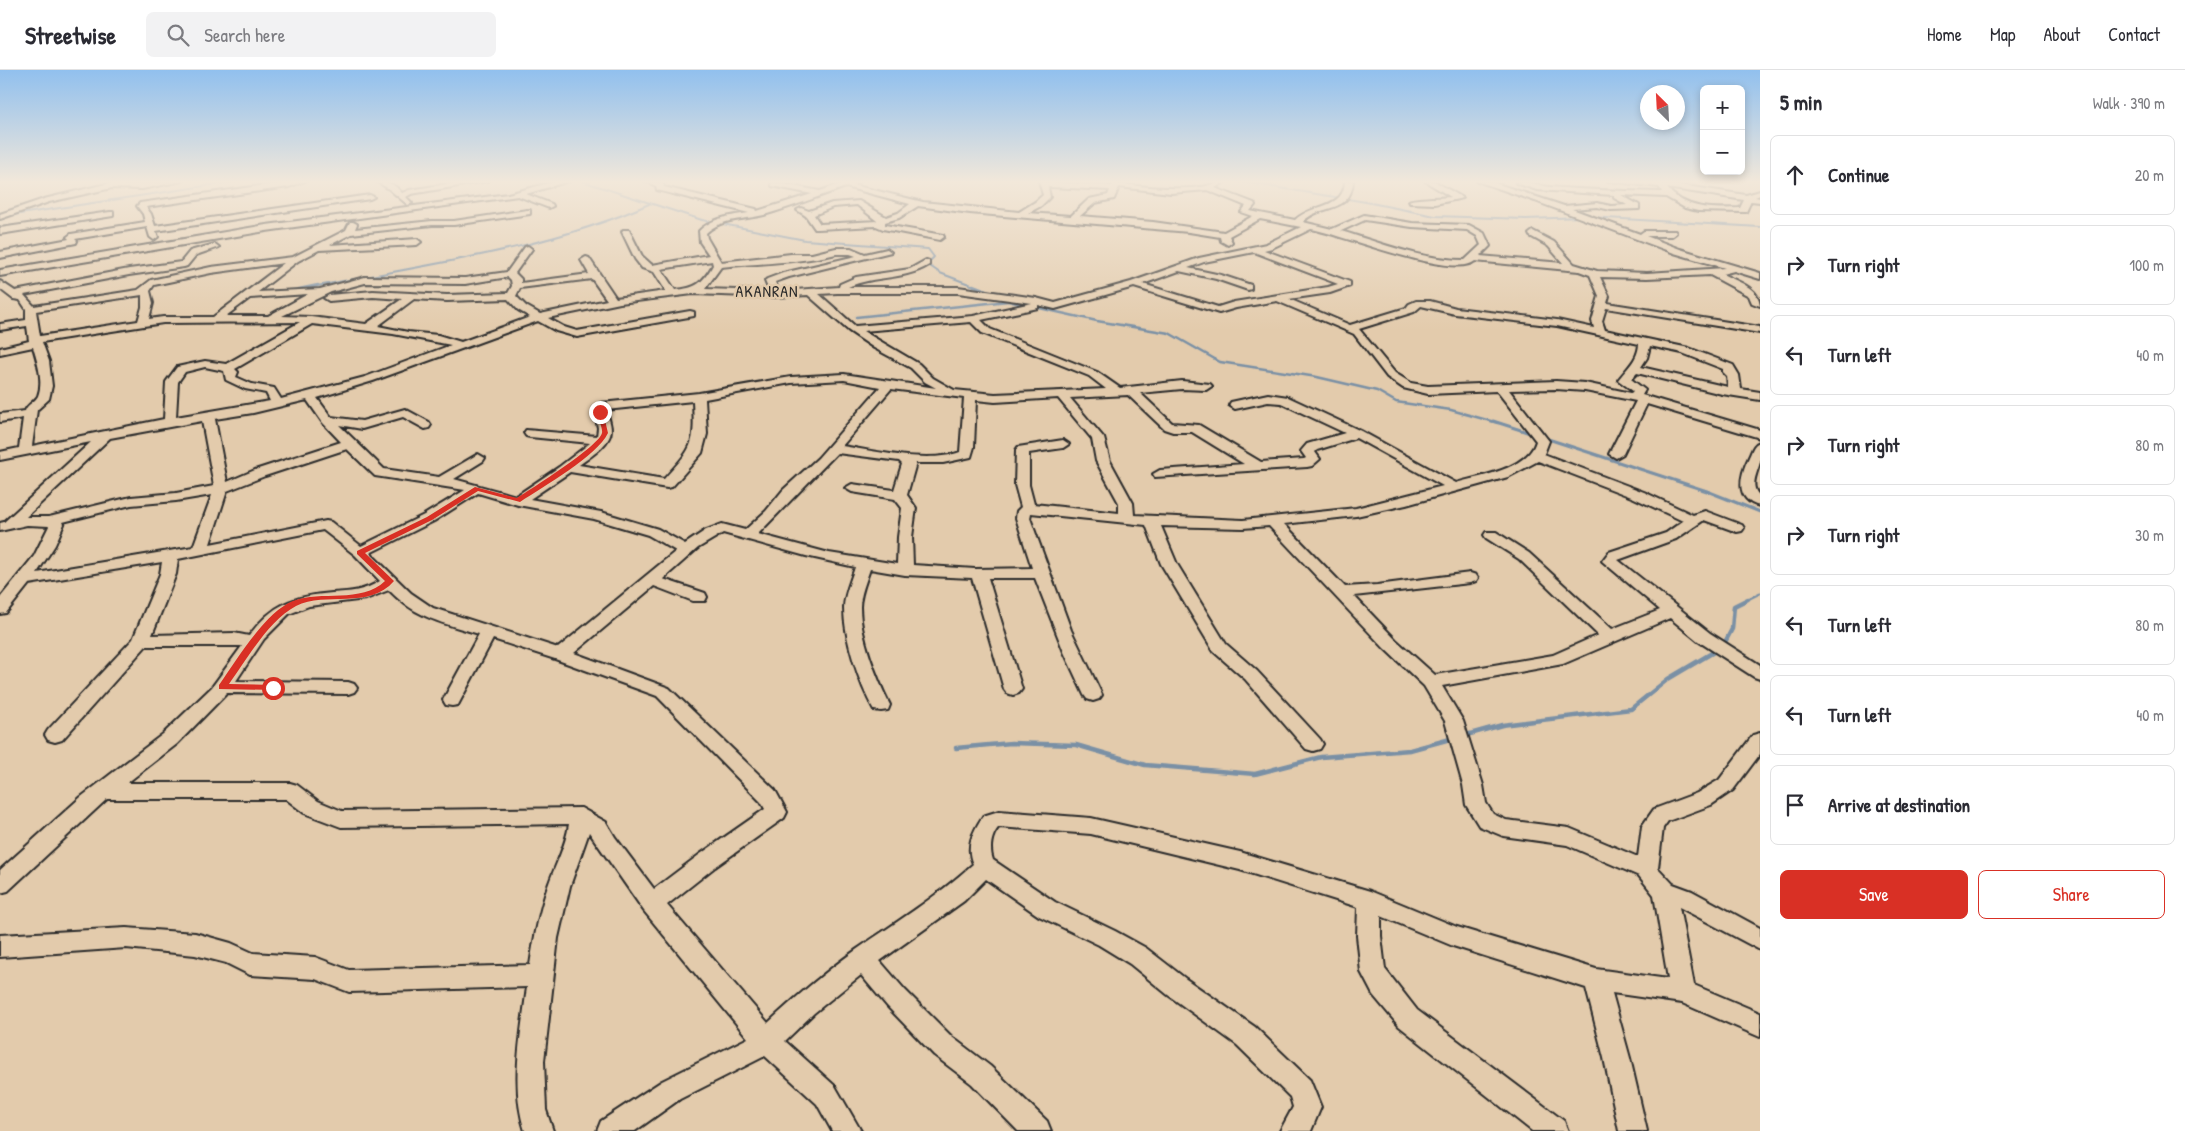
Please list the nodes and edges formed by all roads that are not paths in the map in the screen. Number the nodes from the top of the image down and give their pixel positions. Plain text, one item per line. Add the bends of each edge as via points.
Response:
1 (68, 231) edge
2 (127, 231) edge
3 (151, 231) edge
4 (251, 231) edge
5 (349, 231) edge
6 (407, 231) edge
7 (704, 231) edge
8 (903, 231) edge
9 (1198, 231) edge
10 (1233, 231) edge
11 (1301, 231) edge
12 (1328, 231) edge
13 (1337, 231) edge
14 (1473, 231) edge
15 (1625, 231) edge
16 (626, 232) dead end
17 (1334, 232) junction
18 (1672, 233) dead end
19 (1532, 234) dead end
20 (1225, 235) junction
21 (1637, 235) junction
22 (940, 237) dead end
23 (72, 239) junction
24 (184, 242) junction
25 (240, 242) dead end
26 (157, 246) junction
27 (371, 246) junction
28 (315, 248) junction
29 (528, 249) dead end
30 (1254, 249) junction
31 (196, 251) junction
32 (888, 252) dead end
33 (1231, 253) junction
34 (388, 254) dead end
35 (0, 255) edge
36 (864, 257) junction
37 (1476, 257) junction
38 (73, 259) junction
39 (295, 259) junction
40 (586, 260) dead end
41 (717, 261) junction
42 (926, 263) dead end
43 (1571, 266) junction
44 (651, 268) junction
45 (1180, 269) junction
46 (1742, 270) junction
47 (1710, 272) junction
48 (0, 273) edge
49 (510, 274) junction
50 (1594, 274) junction
51 (595, 276) junction
52 (1760, 276) edge
53 (76, 282) junction
54 (0, 284) edge
55 (1134, 284) junction
56 (517, 286) junction
57 (1248, 287) dead end
58 (323, 290) junction
59 (836, 290) junction
60 (145, 291) junction
61 (693, 291) junction
62 (810, 291) junction
63 (672, 294) junction
64 (775, 294) junction
65 (249, 295) junction
66 (512, 296) junction
67 (12, 297) junction
68 (411, 297) junction
69 (1278, 298) junction
70 (320, 301) dead end
71 (613, 301) junction
72 (1040, 302) junction
73 (1760, 303) edge
74 (1602, 305) junction
75 (30, 309) junction
76 (690, 314) dead end
77 (539, 317) junction
78 (270, 319) junction
79 (973, 319) junction
80 (215, 320) junction
81 (311, 320) junction
82 (31, 322) junction
83 (143, 322) junction
84 (369, 327) junction
85 (0, 328) edge
86 (1351, 328) junction
87 (853, 330) junction
88 (1760, 330) edge
89 (1600, 331) junction
90 (35, 342) junction
91 (1644, 342) junction
92 (462, 345) junction
93 (0, 351) edge
94 (228, 368) junction
95 (1636, 368) junction
96 (887, 386) junction
97 (1206, 386) dead end
98 (1501, 388) junction
99 (1124, 391) junction
100 (1737, 393) junction
101 (953, 394) junction
102 (1062, 395) junction
103 (310, 396) junction
104 (970, 396) junction
105 (1760, 396) edge
106 (699, 397) junction
107 (1639, 398) junction
108 (277, 404) junction
109 (1235, 405) dead end
110 (29, 414) junction
111 (208, 417) junction
112 (0, 418) edge
113 (327, 420) junction
114 (170, 422) junction
115 (425, 424) dead end
116 (353, 425) junction
117 (339, 432) junction
118 (530, 433) dead end
119 (1358, 434) junction
120 (1760, 434) edge
121 (105, 436) junction
122 (601, 440) junction
123 (351, 443) junction
124 (1063, 444) dead end
125 (1760, 446) edge
126 (833, 449) junction
127 (25, 450) junction
128 (1616, 454) dead end
129 (0, 456) edge
130 (1537, 456) junction
131 (478, 458) dead end
132 (903, 458) junction
133 (1259, 467) junction
134 (566, 468) junction
135 (1160, 474) dead end
136 (442, 481) junction
137 (1454, 487) junction
138 (477, 488) junction
139 (852, 488) dead end
140 (221, 489) junction
141 (900, 494) junction
142 (518, 501) junction
143 (1760, 502) edge
144 (1028, 508) junction
145 (1128, 518) junction
146 (49, 521) junction
147 (1152, 521) junction
148 (1694, 521) junction
149 (1274, 522) junction
150 (4, 527) edge
151 (1737, 528) dead end
152 (748, 535) junction
153 (1491, 535) dead end
154 (200, 549) junction
155 (685, 550) junction
156 (360, 552) junction
157 (170, 556) junction
158 (864, 564) junction
159 (905, 570) junction
160 (1041, 573) junction
161 (979, 574) junction
162 (1470, 578) dead end
163 (652, 580) junction
164 (390, 581) junction
165 (13, 588) edge
166 (1342, 592) junction
167 (699, 597) dead end
168 (0, 609) edge
169 (1672, 612) junction
170 (488, 633) junction
171 (1610, 637) junction
172 (141, 641) junction
173 (254, 642) junction
174 (561, 655) junction
175 (1760, 673) edge
176 (1431, 682) junction
177 (222, 687) junction
178 (348, 688) dead end
179 (1012, 689) dead end
180 (1093, 694) dead end
181 (452, 700) dead end
182 (881, 705) dead end
183 (56, 735) dead end
184 (1760, 740) edge
185 (1313, 744) dead end
186 (103, 791) junction
187 (581, 816) junction
188 (985, 866) junction
189 (1647, 870) junction
190 (0, 884) edge
191 (1665, 891) junction
192 (1370, 902) junction
193 (652, 904) junction
194 (1760, 940) edge
195 (0, 946) edge
196 (862, 959) junction
197 (541, 976) junction
198 (1596, 980) junction
199 (1683, 992) junction
200 (1760, 1025) edge
201 (767, 1041) junction
202 (539, 1131) edge
203 (611, 1131) edge
204 (847, 1131) edge
205 (1037, 1131) edge
206 (1294, 1131) edge
207 (1554, 1131) edge
208 (1633, 1131) edge

1 - 23 street
2 - 23 street
3 - 26 street
4 - 24 street
5 - 28 street
6 - 27 street via 416,243
7 - 41 street via 703,242
8 - 22 street
9 - 20 street
10 - 20 street
11 - 30 street via 1269,246
12 - 17 street
13 - 17 street
14 - 37 street via 1481,235 1486,246
15 - 21 street
16 - 44 street via 638,257
17 - 37 street via 1453,263 1467,262
18 - 21 street
19 - 43 street via 1551,244
20 - 33 street via 1225,241 1232,245 1229,246
21 - 46 street via 1677,251
23 - 35 street
23 - 38 street
24 - 26 street
24 - 31 street via 188,242 189,249
25 - 31 street
26 - 38 street
27 - 28 street
27 - 34 street
28 - 39 street
29 - 49 street
30 - 33 street
30 - 69 street via 1347,284
31 - 53 street via 184,264
32 - 36 street
33 - 45 street
36 - 41 street via 855,252 836,251 812,257
36 - 64 street via 786,274 770,281
37 - 43 street
38 - 48 street
38 - 53 street via 66,278
39 - 60 street via 160,280 151,283
39 - 65 street
40 - 51 street
41 - 44 street
41 - 61 street via 709,280
42 - 59 street via 913,271 849,282
43 - 50 street
44 - 63 street via 657,270
45 - 55 street
45 - 57 street
46 - 47 street
46 - 52 street
47 - 50 street
47 - 73 street via 1736,284
49 - 56 street via 516,278
49 - 58 street via 465,281 366,280
50 - 74 street via 1604,296
51 - 56 street
51 - 71 street
53 - 67 street
54 - 67 street
55 - 69 street via 1219,310
55 - 72 street via 1060,306
56 - 66 street
58 - 65 street
58 - 78 street
59 - 62 street
59 - 72 street via 958,290
60 - 75 street
60 - 83 street via 148,308
61 - 63 street
61 - 64 street
62 - 64 street
62 - 87 street
63 - 71 street
65 - 80 street
66 - 68 street
66 - 77 street via 516,303
67 - 75 street via 23,298
68 - 70 street via 359,294
68 - 84 street
69 - 86 street
71 - 77 street
72 - 79 street via 1030,308
74 - 88 street
74 - 89 street via 1597,321
75 - 82 street
76 - 77 street via 577,334 568,333
77 - 92 street
78 - 80 street
78 - 81 street
79 - 87 street
79 - 99 street via 986,331 1093,374
80 - 83 street
81 - 84 street
81 - 94 street
82 - 85 street
82 - 90 street
83 - 90 street
84 - 92 street
86 - 89 street via 1410,310 1420,303
86 - 98 street via 1364,339 1391,376 1406,386 1428,390
87 - 101 street via 915,366 929,380
89 - 91 street
90 - 93 street
90 - 110 street via 43,361 46,386 43,399
91 - 95 street
91 - 100 street via 1685,350 1729,367
92 - 103 street via 369,379
94 - 108 street via 232,372 230,378 249,387 270,390
94 - 114 street via 206,364 181,369 172,382
95 - 100 street
95 - 107 street via 1624,380 1639,390
96 - 101 street
96 - 106 street via 844,377 812,378
96 - 126 street
97 - 99 street
98 - 107 street via 1585,387
98 - 130 street via 1543,441
99 - 102 street
99 - 133 street via 1168,426 1195,428
100 - 105 street
101 - 104 street
102 - 104 street
102 - 145 street via 1098,438 1103,460 1126,503
103 - 108 street
103 - 113 street
104 - 132 street via 966,454 943,459
106 - 122 street via 600,408 605,433
106 - 134 street via 701,434 695,454 667,484
107 - 120 street
107 - 128 street
108 - 111 street
109 - 119 street via 1280,398
110 - 112 street
110 - 127 street
111 - 114 street
111 - 140 street
113 - 116 street
113 - 117 street
114 - 121 street
115 - 116 street via 404,413
116 - 117 street
117 - 123 street
118 - 122 street
119 - 133 street via 1312,447 1308,451 1313,459 1307,463
119 - 137 street
121 - 127 street
121 - 150 street
122 - 134 street
123 - 136 street via 380,473
123 - 140 street
124 - 144 street via 1022,450 1022,484
125 - 143 street via 1745,484 1748,492
126 - 132 street
126 - 152 street
127 - 129 street
130 - 137 street via 1503,474
130 - 148 street via 1639,495
131 - 136 street
132 - 141 street via 909,463
133 - 135 street
134 - 142 street
136 - 138 street
137 - 149 street via 1356,512
138 - 142 street
138 - 156 street via 429,518
139 - 141 street
140 - 146 street via 131,501
140 - 154 street
141 - 159 street via 909,508 904,537
142 - 155 street via 596,514 652,532
144 - 145 street
144 - 160 street via 1023,518
145 - 147 street
146 - 150 street via 27,521
146 - 165 street via 57,524 55,534
147 - 149 street
147 - 185 street via 1169,564 1220,648 1251,676
148 - 151 street via 1705,515
148 - 169 street via 1671,536 1614,555 1610,562
149 - 166 street
152 - 155 street via 722,528
152 - 158 street
153 - 171 street via 1524,556
154 - 156 street via 326,525
154 - 157 street
155 - 163 street
156 - 164 street
157 - 165 street
157 - 172 street via 168,574
158 - 159 street
158 - 182 street via 852,608 874,692
159 - 161 street
160 - 161 street
160 - 180 street via 1074,658
161 - 179 street
162 - 166 street
163 - 167 street
163 - 174 street
164 - 170 street via 405,597 427,612
164 - 173 street via 383,588 359,596 295,603 281,611
165 - 168 street
166 - 176 street
169 - 171 street
169 - 175 street
170 - 174 street
170 - 181 street
171 - 176 street via 1557,660
172 - 173 street via 234,639
172 - 183 street
173 - 177 street
174 - 193 street via 663,692 768,796 777,812
176 - 189 street via 1454,721 1476,805 1486,820 1503,828 1569,837
177 - 178 street
177 - 186 street via 171,738
184 - 189 street via 1726,785 1704,799 1661,815 1653,826
186 - 187 street via 290,791 311,807 341,820
186 - 190 street
187 - 193 street via 598,828
187 - 197 street via 578,837 546,938
188 - 192 street via 980,858 980,843 990,822 999,819 1091,826 1240,861
188 - 196 street via 956,894
188 - 206 street via 1047,909 1138,956 1259,1047 1301,1089 1307,1107
189 - 191 street
191 - 194 street
191 - 199 street
192 - 198 street via 1453,936
192 - 207 street via 1373,972 1382,987 1408,1018
193 - 201 street
195 - 197 street via 126,938 185,943 231,954 250,964 315,968 349,981
196 - 201 street
196 - 205 street via 943,1046 981,1075
197 - 202 street via 531,1061 532,1110
198 - 199 street
198 - 208 street
199 - 200 street
201 - 203 street via 671,1090
201 - 204 street via 826,1095

